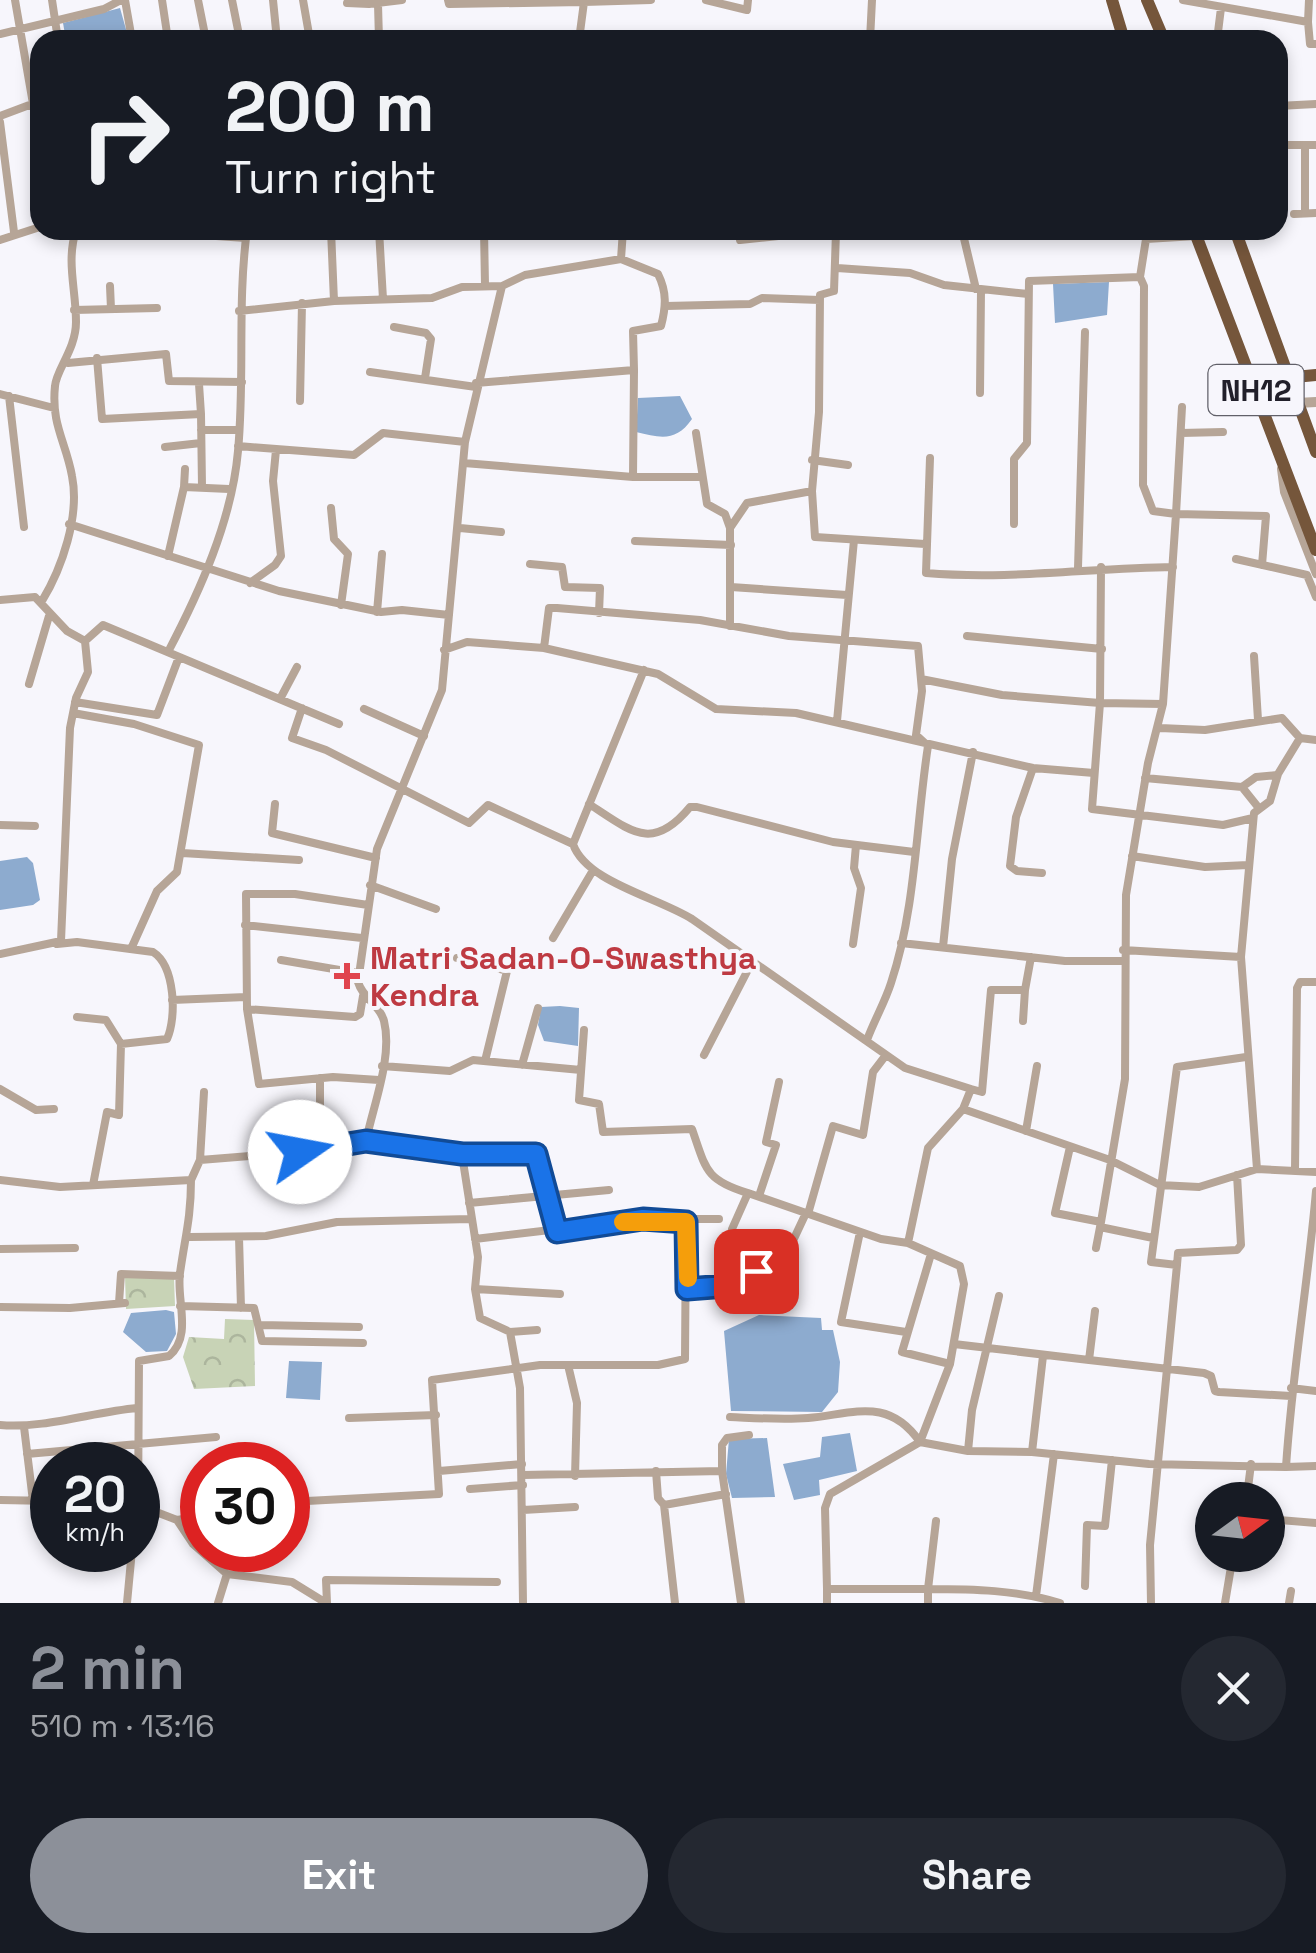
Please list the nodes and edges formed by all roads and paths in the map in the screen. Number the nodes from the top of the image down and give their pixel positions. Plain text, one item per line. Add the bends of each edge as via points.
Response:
1 (15, 0) edge
2 (52, 0) edge
3 (90, 0) edge
4 (123, 0) edge
5 (162, 0) edge
6 (198, 0) edge
7 (232, 0) edge
8 (273, 0) edge
9 (304, 0) edge
10 (402, 0) edge
11 (448, 0) edge
12 (651, 0) edge
13 (706, 0) edge
14 (748, 0) edge
15 (872, 0) edge
16 (1112, 0) edge
17 (1147, 0) edge
18 (1183, 0) edge
19 (1309, 0) edge
20 (481, 1) edge
21 (584, 2) edge
22 (347, 3) dead end
23 (371, 3) edge
24 (1208, 3) edge
25 (1221, 8) junction
26 (92, 12) junction
27 (55, 21) junction
28 (1308, 22) junction
29 (20, 29) junction
30 (56, 30) edge
31 (130, 30) edge
32 (166, 30) edge
33 (204, 30) edge
34 (238, 30) edge
35 (276, 30) edge
36 (308, 30) edge
37 (377, 30) edge
38 (580, 30) edge
39 (870, 30) edge
40 (1121, 30) edge
41 (1160, 30) edge
42 (1218, 30) edge
43 (0, 34) edge
44 (1316, 44) edge
45 (30, 75) edge
46 (1316, 104) edge
47 (30, 105) edge
48 (1288, 105) edge
49 (0, 119) edge
50 (1316, 145) edge
51 (1288, 146) edge
52 (1305, 146) junction
53 (1305, 213) junction
54 (1316, 213) edge
55 (1294, 214) dead end
56 (30, 229) edge
57 (14, 232) junction
58 (0, 240) edge
59 (72, 240) edge
60 (246, 240) edge
61 (332, 240) edge
62 (379, 240) edge
63 (484, 240) edge
64 (623, 240) edge
65 (836, 240) edge
66 (965, 240) edge
67 (1145, 240) edge
68 (1198, 240) edge
69 (1239, 240) edge
70 (621, 259) junction
71 (837, 268) junction
72 (1140, 277) junction
73 (486, 285) junction
74 (110, 286) dead end
75 (502, 286) junction
76 (978, 289) junction
77 (1028, 294) junction
78 (383, 298) junction
79 (820, 300) junction
80 (334, 301) junction
81 (302, 304) junction
82 (666, 306) junction
83 (158, 308) dead end
84 (111, 309) junction
85 (74, 310) junction
86 (239, 312) junction
87 (394, 328) dead end
88 (1084, 332) dead end
89 (97, 358) junction
90 (68, 363) junction
91 (634, 370) junction
92 (370, 372) dead end
93 (1316, 374) edge
94 (1288, 375) junction
95 (425, 378) junction
96 (1253, 381) junction
97 (242, 382) junction
98 (199, 384) junction
99 (476, 385) junction
100 (980, 393) dead end
101 (4, 395) edge
102 (300, 402) dead end
103 (1316, 402) edge
104 (1297, 403) junction
105 (1263, 407) junction
106 (54, 408) junction
107 (1182, 408) dead end
108 (200, 414) junction
109 (10, 416) junction
110 (0, 417) edge
111 (201, 430) junction
112 (239, 430) junction
113 (1222, 432) dead end
114 (696, 433) dead end
115 (1181, 433) junction
116 (466, 442) junction
117 (201, 443) junction
118 (1277, 444) junction
119 (165, 446) dead end
120 (238, 446) junction
121 (276, 450) junction
122 (1316, 452) edge
123 (0, 453) edge
124 (14, 454) junction
125 (930, 458) dead end
126 (812, 460) junction
127 (464, 463) junction
128 (848, 465) dead end
129 (185, 469) dead end
130 (632, 477) junction
131 (700, 477) junction
132 (184, 487) junction
133 (202, 487) junction
134 (229, 489) junction
135 (812, 491) junction
136 (331, 508) dead end
137 (1176, 514) junction
138 (70, 524) junction
139 (1014, 524) dead end
140 (24, 527) dead end
141 (460, 528) junction
142 (730, 528) junction
143 (501, 532) dead end
144 (636, 540) dead end
145 (854, 540) junction
146 (925, 544) junction
147 (731, 545) junction
148 (1316, 550) edge
149 (382, 554) dead end
150 (168, 556) junction
151 (1236, 560) dead end
152 (530, 564) dead end
153 (1262, 565) junction
154 (1101, 567) junction
155 (1173, 567) junction
156 (1078, 568) junction
157 (206, 571) junction
158 (1316, 574) edge
159 (250, 583) junction
160 (731, 587) junction
161 (847, 595) junction
162 (1316, 597) edge
163 (0, 598) edge
164 (42, 601) junction
165 (341, 605) junction
166 (377, 612) junction
167 (599, 613) junction
168 (449, 615) junction
169 (49, 616) junction
170 (730, 626) junction
171 (967, 636) dead end
172 (86, 640) junction
173 (842, 641) junction
174 (544, 648) junction
175 (1102, 648) junction
176 (444, 650) junction
177 (168, 652) junction
178 (1254, 656) dead end
179 (179, 657) junction
180 (297, 667) dead end
181 (644, 670) junction
182 (922, 678) junction
183 (29, 684) dead end
184 (280, 699) junction
185 (1100, 703) junction
186 (1163, 704) junction
187 (74, 707) junction
188 (302, 708) junction
189 (364, 709) dead end
190 (1258, 720) junction
191 (837, 721) junction
192 (339, 724) dead end
193 (1160, 728) junction
194 (424, 736) junction
195 (1300, 738) junction
196 (1316, 740) edge
197 (928, 746) junction
198 (973, 752) junction
199 (1032, 768) junction
200 (1094, 773) junction
201 (1277, 776) junction
202 (1145, 778) junction
203 (1242, 788) junction
204 (401, 790) junction
205 (276, 804) dead end
206 (589, 804) junction
207 (1258, 807) junction
208 (1138, 815) junction
209 (1253, 818) junction
210 (0, 824) edge
211 (35, 826) dead end
212 (574, 844) junction
213 (856, 844) junction
214 (182, 852) junction
215 (914, 852) junction
216 (1132, 856) junction
217 (376, 858) junction
218 (299, 860) dead end
219 (1248, 865) junction
220 (592, 872) junction
221 (1042, 873) dead end
222 (370, 885) junction
223 (368, 905) junction
224 (436, 908) dead end
225 (245, 925) junction
226 (362, 938) junction
227 (553, 938) dead end
228 (901, 943) junction
229 (57, 944) junction
230 (853, 944) dead end
231 (943, 948) junction
232 (131, 949) junction
233 (1123, 950) junction
234 (1, 957) edge
235 (1031, 957) junction
236 (1241, 957) junction
237 (457, 958) dead end
238 (281, 960) dead end
239 (753, 960) junction
240 (1124, 961) junction
241 (357, 972) junction
242 (1316, 982) edge
243 (1025, 990) junction
244 (363, 996) junction
245 (246, 997) junction
246 (172, 1000) junction
247 (538, 1008) dead end
248 (247, 1009) junction
249 (77, 1017) dead end
250 (1023, 1020) dead end
251 (584, 1030) dead end
252 (866, 1040) junction
253 (120, 1044) junction
254 (886, 1054) junction
255 (704, 1055) dead end
256 (1246, 1057) junction
257 (485, 1061) junction
258 (522, 1065) junction
259 (382, 1066) junction
260 (1036, 1066) dead end
261 (581, 1070) junction
262 (320, 1078) junction
263 (379, 1080) junction
264 (780, 1082) dead end
265 (0, 1089) edge
266 (971, 1090) junction
267 (204, 1092) dead end
268 (54, 1109) dead end
269 (964, 1109) junction
270 (1026, 1131) junction
271 (366, 1141) junction
272 (334, 1144) junction
273 (1070, 1147) junction
274 (462, 1154) junction
275 (200, 1160) junction
276 (1110, 1160) junction
277 (1257, 1169) junction
278 (1295, 1170) junction
279 (1316, 1172) edge
280 (1237, 1175) junction
281 (0, 1180) edge
282 (191, 1180) junction
283 (93, 1185) junction
284 (1160, 1185) junction
285 (609, 1190) dead end
286 (1316, 1191) edge
287 (748, 1192) junction
288 (759, 1196) junction
289 (549, 1198) junction
290 (469, 1203) junction
291 (807, 1213) junction
292 (471, 1219) junction
293 (719, 1219) dead end
294 (686, 1222) junction
295 (1100, 1225) junction
296 (557, 1232) junction
297 (860, 1232) junction
298 (190, 1237) junction
299 (239, 1237) junction
300 (1153, 1238) junction
301 (475, 1239) junction
302 (908, 1243) junction
303 (0, 1248) edge
304 (74, 1248) dead end
305 (1096, 1248) dead end
306 (1313, 1251) edge
307 (932, 1254) junction
308 (1177, 1266) junction
309 (782, 1270) junction
310 (730, 1272) junction
311 (180, 1276) junction
312 (475, 1288) junction
313 (687, 1289) junction
314 (560, 1294) dead end
315 (999, 1296) dead end
316 (778, 1297) dead end
317 (180, 1306) junction
318 (0, 1307) edge
319 (1304, 1307) junction
320 (240, 1308) junction
321 (1316, 1308) edge
322 (1096, 1312) dead end
323 (260, 1325) junction
324 (359, 1327) dead end
325 (537, 1330) dead end
326 (510, 1332) junction
327 (906, 1332) junction
328 (363, 1343) dead end
329 (954, 1344) junction
330 (985, 1350) junction
331 (1043, 1356) junction
332 (1089, 1360) junction
333 (950, 1364) junction
334 (568, 1365) junction
335 (519, 1371) junction
336 (1168, 1371) junction
337 (1316, 1391) edge
338 (1291, 1392) junction
339 (138, 1408) junction
340 (436, 1415) junction
341 (730, 1417) dead end
342 (350, 1418) dead end
343 (0, 1425) edge
344 (24, 1427) junction
345 (749, 1435) dead end
346 (216, 1437) dead end
347 (138, 1442) edge
348 (160, 1442) edge
349 (920, 1442) junction
350 (968, 1451) junction
351 (1032, 1452) junction
352 (27, 1454) junction
353 (30, 1454) edge
354 (1054, 1454) junction
355 (1112, 1460) junction
356 (1158, 1463) junction
357 (522, 1464) junction
358 (1251, 1464) junction
359 (1316, 1466) edge
360 (1286, 1467) junction
361 (438, 1471) junction
362 (656, 1471) junction
363 (722, 1471) junction
364 (575, 1476) junction
365 (523, 1480) junction
366 (30, 1482) edge
367 (1249, 1482) edge
368 (470, 1489) dead end
369 (726, 1494) junction
370 (0, 1500) edge
371 (30, 1501) edge
372 (310, 1501) edge
373 (664, 1505) junction
374 (575, 1507) dead end
375 (524, 1510) junction
376 (160, 1514) edge
377 (178, 1520) joint
378 (1285, 1520) edge
379 (936, 1521) dead end
380 (1316, 1523) edge
381 (130, 1572) edge
382 (1230, 1572) edge
383 (227, 1574) junction
384 (497, 1582) dead end
385 (1085, 1586) dead end
386 (827, 1589) junction
387 (928, 1589) junction
388 (1291, 1591) dead end
389 (1036, 1596) junction
390 (1054, 1602) edge
391 (127, 1603) edge
392 (218, 1603) edge
393 (327, 1603) edge
394 (523, 1603) edge
395 (675, 1603) edge
396 (741, 1603) edge
397 (827, 1603) edge
398 (928, 1603) edge
399 (1151, 1603) edge
400 (1225, 1603) edge
401 (1289, 1603) edge

1 - 29 street
2 - 27 street
3 - 26 street
4 - 26 street
4 - 31 street
5 - 32 street
6 - 33 street
7 - 34 street
8 - 35 street
9 - 36 street
10 - 23 street
11 - 20 street
12 - 21 street
13 - 14 street via 747,10
15 - 39 street
16 - 40 highway
17 - 41 highway
18 - 24 street
19 - 28 street
20 - 21 street
21 - 38 street
22 - 23 street
23 - 37 street
24 - 25 street
25 - 28 street
25 - 42 street
26 - 27 street
27 - 29 street
27 - 30 street
28 - 44 street via 1310,44
29 - 43 street
29 - 45 street
46 - 48 street
47 - 49 street
49 - 57 street
50 - 52 street
51 - 52 street
52 - 53 street
53 - 54 street
53 - 55 street
56 - 57 street
57 - 58 street
59 - 85 street
60 - 86 street
61 - 80 street
62 - 78 street
63 - 73 street
64 - 70 street
65 - 71 street
66 - 76 street
67 - 72 street
68 - 96 highway, NH12
69 - 94 highway, NH12
70 - 75 street via 525,274
70 - 82 street via 658,274
71 - 76 street
71 - 79 street via 834,290
72 - 77 street via 1031,280
72 - 137 street via 1143,485 1153,512
73 - 75 street
73 - 78 street via 432,298
74 - 84 street
75 - 99 street
76 - 77 street
76 - 100 street
77 - 139 street via 1027,442 1014,459
78 - 80 street
79 - 82 street
79 - 126 street
80 - 81 street
81 - 86 street
81 - 102 street
82 - 91 street via 660,326 634,331
83 - 84 street
84 - 85 street
85 - 90 street
86 - 97 street
87 - 95 street via 431,339
88 - 156 street
89 - 90 street
89 - 98 street via 166,354 168,382
89 - 108 street via 102,419
90 - 106 street via 55,381
91 - 99 street
91 - 130 street
92 - 95 street
93 - 94 highway
94 - 96 highway
94 - 104 highway, NH12
95 - 99 street
96 - 105 highway, NH12
97 - 98 street
97 - 112 street
98 - 108 street
99 - 116 street
101 - 106 street
101 - 109 street
103 - 104 street
104 - 105 street
104 - 122 highway, NH12
105 - 118 highway, NH12
106 - 138 street via 73,476
107 - 115 street
108 - 111 street
109 - 110 street
109 - 124 street
111 - 112 street
111 - 117 street
112 - 120 street
113 - 115 street
114 - 131 street
115 - 137 street
116 - 121 street via 383,432 354,455
116 - 127 street
117 - 119 street
117 - 133 street
118 - 148 highway, NH12
118 - 158 street via 1284,492
120 - 121 street
120 - 134 street
121 - 159 street via 280,556
123 - 124 street
124 - 140 street
125 - 146 street
126 - 128 street
126 - 135 street
127 - 130 street
127 - 141 street
129 - 132 street
130 - 131 street
131 - 142 street via 709,507 724,514
132 - 133 street
132 - 150 street
133 - 134 street
134 - 157 street
135 - 142 street via 747,503
135 - 145 street via 815,537
136 - 165 street via 334,539 348,554
137 - 153 street via 1266,516
137 - 155 street
138 - 150 street
138 - 164 street via 60,571
141 - 143 street
141 - 168 street
142 - 147 street
144 - 147 street
145 - 146 street
145 - 161 street
146 - 156 street via 926,573 1021,576
147 - 160 street
149 - 166 street
150 - 157 street
151 - 153 street
152 - 167 street via 562,567 565,587 600,588
153 - 162 street via 1308,575
154 - 155 street
154 - 156 street
154 - 175 street
155 - 186 street
157 - 159 street
157 - 177 street
159 - 165 street
160 - 161 street
160 - 170 street
161 - 173 street
163 - 164 street
164 - 169 street
165 - 166 street
166 - 168 street
167 - 170 street
167 - 174 street via 549,608
168 - 176 street
169 - 172 street
169 - 183 street
170 - 173 street
171 - 175 street
172 - 177 street via 103,625
172 - 187 street via 88,672
173 - 182 street via 915,644
173 - 191 street
174 - 176 street via 467,642
174 - 181 street
175 - 185 street
176 - 194 street via 442,690
177 - 179 street
178 - 190 street
179 - 184 street
179 - 187 street via 157,715
180 - 184 street
181 - 191 street via 716,709
181 - 206 street
182 - 185 street via 1002,696
182 - 197 street via 916,735
184 - 188 street
185 - 186 street
185 - 200 street
186 - 193 street
187 - 214 street via 200,744
187 - 229 street
188 - 192 street
188 - 204 street via 292,738
189 - 194 street
190 - 193 street via 1206,730
190 - 195 street via 1282,718
191 - 197 street
193 - 202 street
194 - 204 street
195 - 196 street
195 - 201 street
197 - 198 street
197 - 215 street
198 - 199 street
198 - 231 street
199 - 200 street
199 - 221 street via 1016,816 1010,866
200 - 208 street via 1092,809
201 - 203 street via 1256,777
201 - 207 street via 1270,801
202 - 203 street
202 - 208 street
203 - 207 street
204 - 212 street via 469,823 482,808 497,806
204 - 217 street
205 - 217 street via 272,834
206 - 212 street
206 - 213 street via 652,836 697,807
207 - 209 street
208 - 209 street via 1223,825
208 - 216 street
209 - 219 street
210 - 211 street
212 - 220 street via 579,862
213 - 215 street
213 - 230 street via 861,888
214 - 218 street
214 - 232 street
215 - 228 street
216 - 219 street via 1206,867
216 - 233 street
217 - 222 street
219 - 236 street
220 - 227 street
220 - 239 street via 661,900
222 - 223 street
222 - 224 street
223 - 225 street via 248,892
223 - 226 street
225 - 226 street
225 - 245 street
226 - 241 street
228 - 231 street
228 - 252 street
229 - 232 street
229 - 234 street
231 - 235 street
232 - 246 street via 161,958
233 - 236 street
233 - 240 street
235 - 240 street
235 - 243 street
236 - 256 street
237 - 257 street via 507,971
238 - 241 street
239 - 252 street
239 - 255 street
240 - 276 street via 1124,1079
241 - 244 street
242 - 278 street via 1297,988
243 - 250 street
243 - 266 street via 992,990 982,1092
244 - 248 street via 355,1017
244 - 259 street via 384,1020
245 - 246 street
245 - 248 street
246 - 253 street via 167,1039
247 - 258 street
248 - 262 street via 259,1084
249 - 253 street via 106,1020
251 - 261 street
252 - 254 street
253 - 283 street via 119,1115 107,1112
254 - 266 street via 905,1068
254 - 291 street via 873,1072 863,1135 833,1126
256 - 277 street
256 - 284 street via 1177,1067
257 - 258 street
257 - 259 street via 450,1072
258 - 261 street
259 - 263 street
260 - 270 street
261 - 287 street via 579,1100 599,1104 603,1132 692,1129 710,1176
262 - 263 street
262 - 272 street via 320,1132
263 - 271 street
264 - 288 street via 766,1128 766,1142 776,1145
265 - 268 street via 36,1110
266 - 269 street
267 - 275 street
269 - 270 street
269 - 302 street via 928,1148
270 - 273 street
271 - 272 street
271 - 274 street
272 - 275 street
273 - 276 street
273 - 295 street via 1055,1213
274 - 289 street via 536,1154
274 - 290 street
275 - 282 street
276 - 284 street
276 - 295 street
277 - 278 street
277 - 280 street
278 - 279 street
280 - 284 street via 1199,1187
280 - 308 street via 1241,1245 1178,1253
281 - 283 street
282 - 283 street
282 - 298 street
284 - 300 street
285 - 289 street
286 - 306 street
287 - 288 street
287 - 310 street via 732,1229
288 - 291 street
289 - 290 street
289 - 296 street
290 - 292 street
291 - 297 street
291 - 309 street
292 - 299 street via 337,1222
292 - 301 street
293 - 294 street
294 - 296 street via 643,1219
294 - 313 street
295 - 300 street
295 - 305 street
296 - 301 street
297 - 302 street
297 - 327 street via 842,1322
298 - 299 street
298 - 311 street
299 - 320 street
300 - 308 street via 1151,1262
301 - 312 street
302 - 307 street
303 - 304 street
306 - 319 street
307 - 327 street
307 - 329 street via 960,1266 964,1284
308 - 336 street
309 - 310 street
309 - 316 street
310 - 313 street via 726,1286
311 - 317 street
311 - 318 street via 121,1274 122,1303
312 - 314 street
312 - 326 street via 480,1318
313 - 334 street via 686,1359
315 - 330 street
317 - 320 street
317 - 339 street via 182,1330 174,1353 139,1361
319 - 321 street
319 - 338 street
320 - 323 street via 254,1308
322 - 332 street
323 - 324 street
323 - 328 street via 262,1341
325 - 326 street
326 - 335 street
327 - 333 street via 902,1352
329 - 330 street
329 - 333 street
330 - 331 street
330 - 350 street
331 - 332 street
331 - 351 street
332 - 336 street
333 - 349 street
334 - 335 street
334 - 364 street via 577,1403
335 - 340 street via 432,1380
335 - 357 street
336 - 338 street via 1204,1373 1219,1392
336 - 356 street
337 - 338 street
338 - 360 street
339 - 344 street
339 - 347 street
340 - 342 street
340 - 361 street
341 - 349 street via 805,1418 863,1409 901,1421
343 - 344 street
344 - 352 street
345 - 363 street via 722,1445
346 - 348 street
349 - 350 street
349 - 386 street via 830,1494
350 - 351 street
351 - 354 street
352 - 353 street
352 - 366 street
354 - 355 street
354 - 389 street
355 - 356 street
355 - 385 street via 1105,1526 1088,1525
356 - 358 street
356 - 399 street
357 - 361 street
357 - 365 street
358 - 360 street
358 - 367 street
359 - 360 street
361 - 372 street via 439,1494
362 - 363 street
362 - 364 street
362 - 373 street
363 - 369 street
364 - 365 street
365 - 368 street
365 - 375 street
369 - 373 street
369 - 396 street
370 - 371 street
373 - 395 street
374 - 375 street
375 - 394 street
376 - 377 street
377 - 383 street via 192,1544
378 - 380 street
379 - 387 street
381 - 391 street
382 - 400 street
383 - 392 street
383 - 393 street via 283,1579
384 - 393 street via 326,1580
386 - 387 street
386 - 397 street
387 - 389 street
387 - 398 street
388 - 401 street
389 - 390 street

